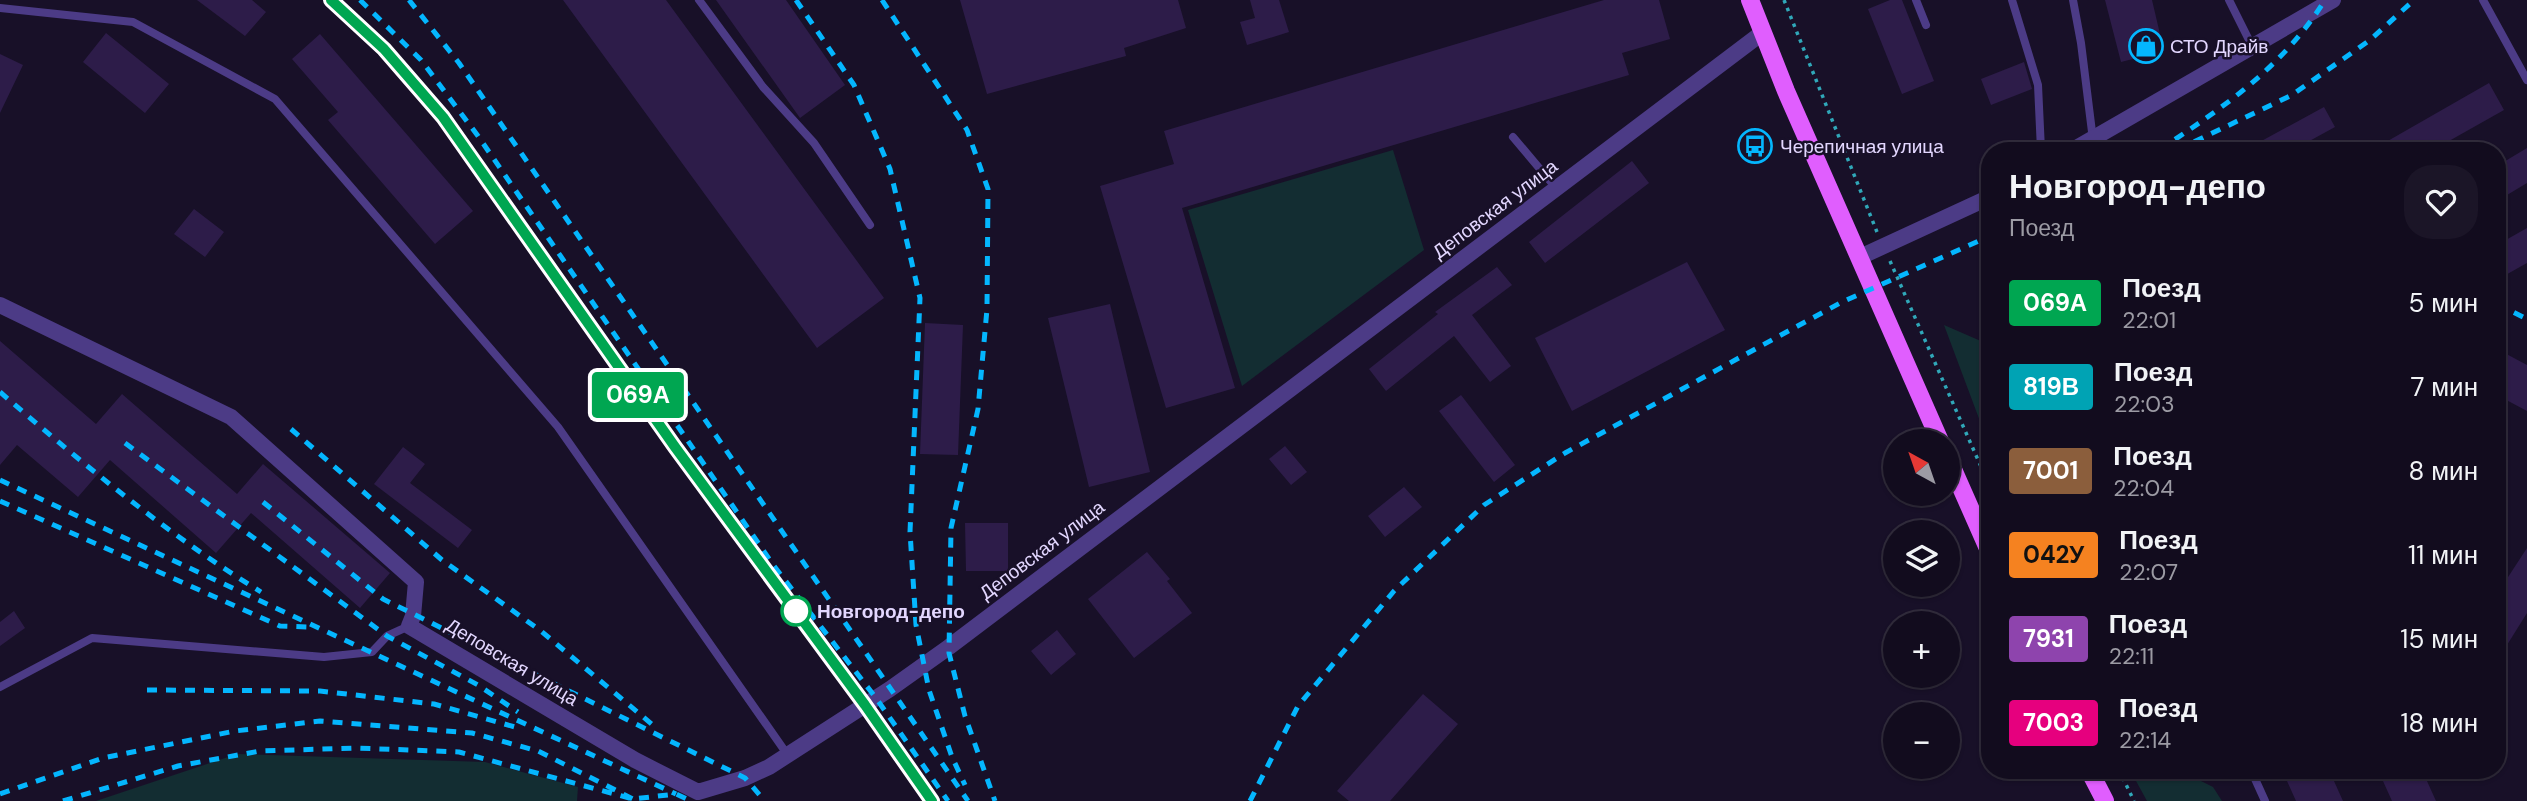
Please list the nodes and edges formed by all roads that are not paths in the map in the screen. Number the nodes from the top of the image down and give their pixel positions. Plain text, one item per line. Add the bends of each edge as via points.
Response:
1 (699, 0) edge
2 (1750, 0) edge
3 (1916, 0) edge
4 (2012, 0) edge
5 (2073, 0) edge
6 (2229, 0) edge
7 (2333, 0) edge
8 (2483, 0) edge
9 (0, 8) edge
10 (1926, 25) dead end
11 (1762, 33) junction
12 (2253, 48) junction
13 (2524, 66) edge
14 (2527, 80) edge
15 (1513, 137) dead end
16 (2093, 140) junction
17 (2041, 142) edge
18 (2089, 142) edge
19 (1557, 189) junction
20 (1981, 201) edge
21 (870, 225) dead end
22 (1860, 257) junction
23 (0, 305) edge
24 (1935, 429) edge
25 (1960, 485) edge
26 (1981, 533) edge
27 (410, 626) junction
28 (0, 687) edge
29 (787, 754) junction
30 (2094, 779) edge
31 (2255, 779) edge
32 (2105, 801) edge
33 (2265, 801) edge

1 - 21 lane via 764,87 814,143
2 - 11 main road
3 - 10 lane
4 - 17 lane via 2038,85
5 - 16 lane
6 - 12 lane
7 - 12 street
8 - 13 lane
9 - 29 lane via 133,22 275,99 558,426
11 - 19 street, Деповская улица
11 - 22 main road
12 - 16 street
13 - 14 lane
15 - 19 lane
16 - 18 street
19 - 29 street, Деповская улица via 940,653
20 - 22 street
22 - 24 main road
23 - 27 street via 231,416 416,582
25 - 26 main road
27 - 28 lane via 387,636 372,652 324,657 92,638
27 - 29 street, Деповская улица via 635,760 698,792 745,778
30 - 32 main road
31 - 33 lane

